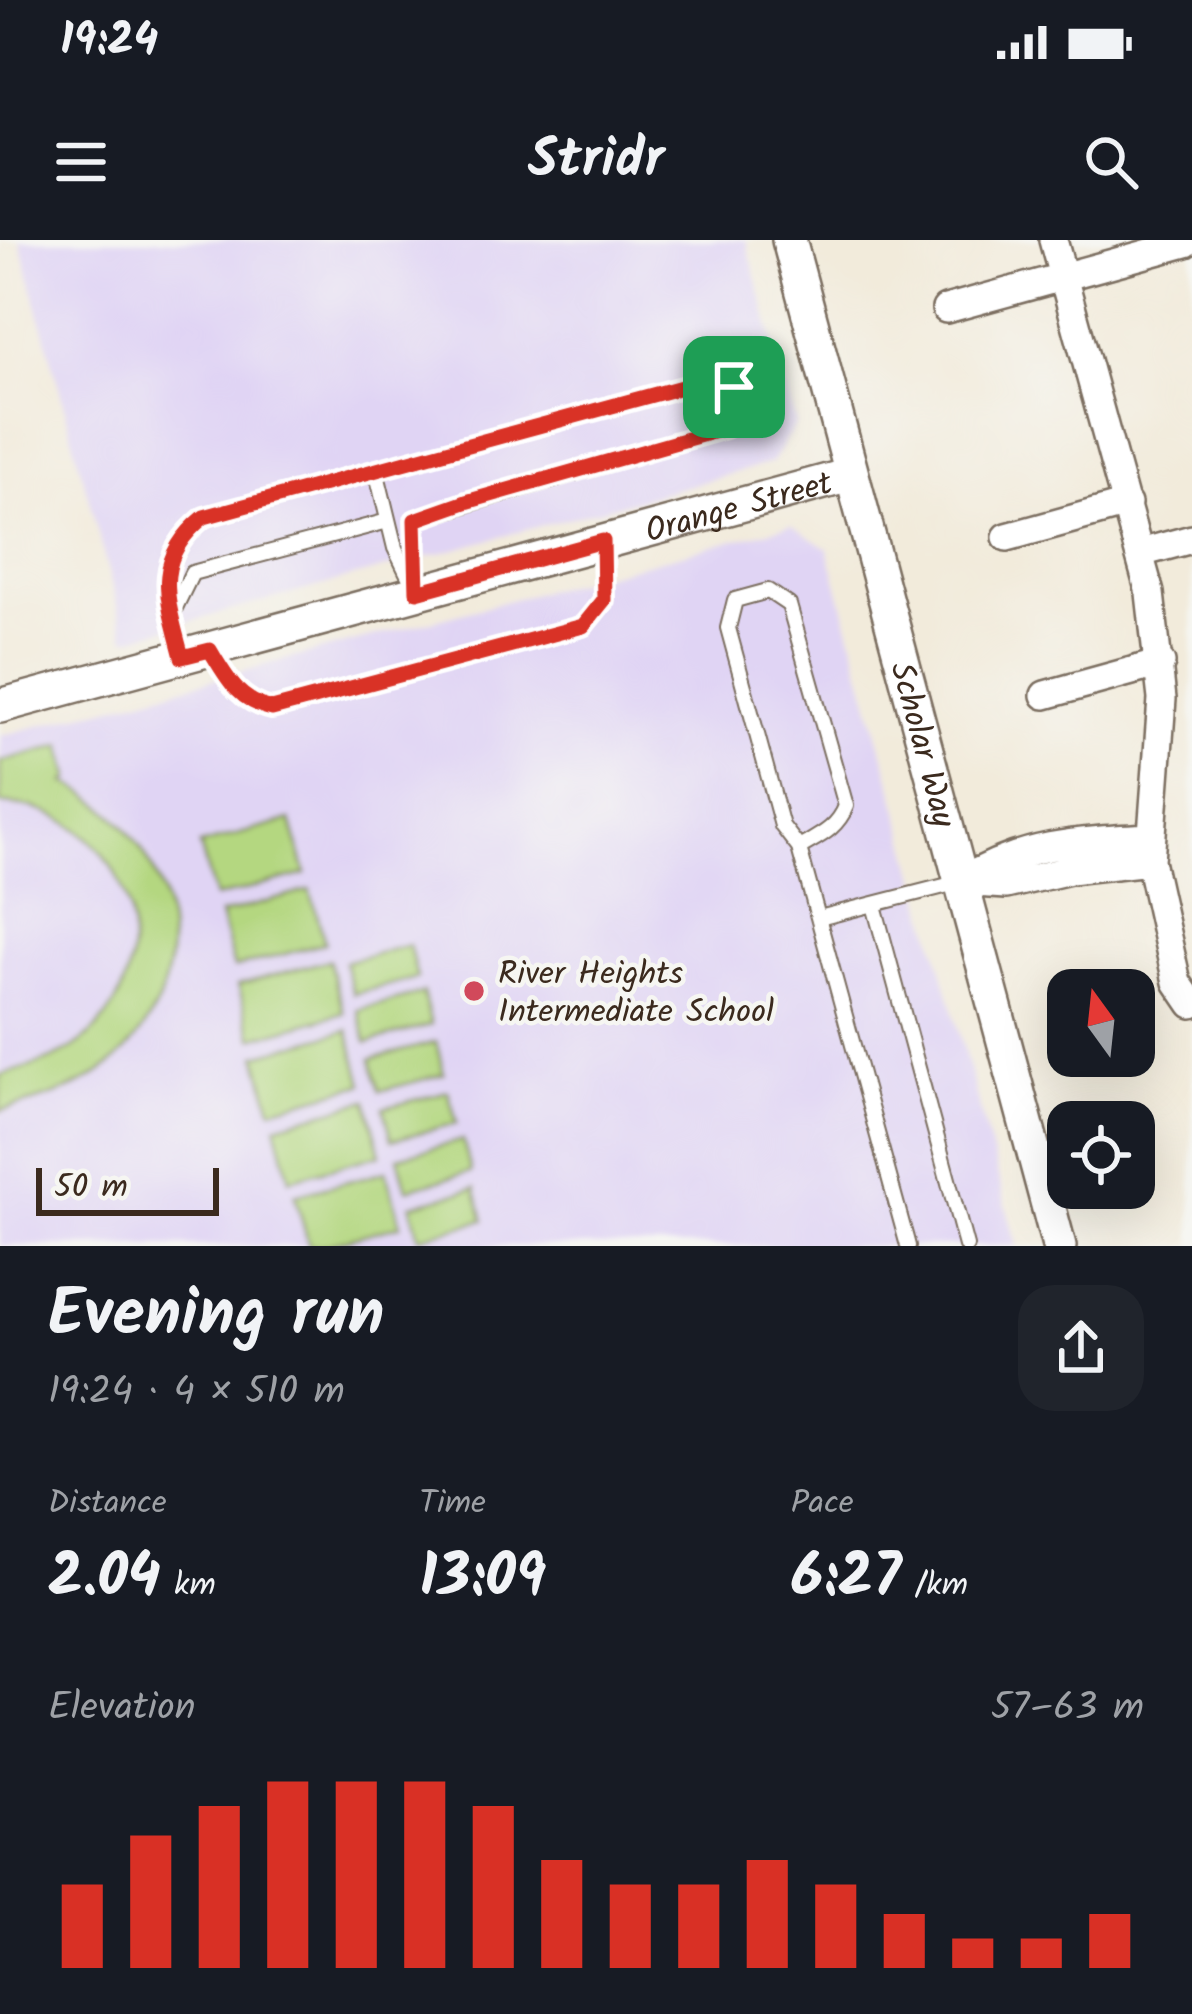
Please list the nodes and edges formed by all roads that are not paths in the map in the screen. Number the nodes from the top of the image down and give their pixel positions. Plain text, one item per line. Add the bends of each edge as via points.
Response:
1 (788, 240) edge
2 (1053, 240) edge
3 (1186, 243) dead end
4 (1063, 276) junction
5 (946, 309) dead end
6 (376, 470) junction
7 (850, 475) junction
8 (1127, 504) junction
9 (388, 521) junction
10 (1006, 537) dead end
11 (1192, 539) edge
12 (603, 541) junction
13 (1140, 554) junction
14 (417, 592) junction
15 (171, 616) junction
16 (196, 653) junction
17 (1161, 663) junction
18 (1045, 695) dead end
19 (0, 706) edge
20 (799, 848) junction
21 (1151, 849) junction
22 (960, 881) junction
23 (874, 905) junction
24 (819, 918) junction
25 (1192, 1004) edge
26 (908, 1246) edge
27 (966, 1246) edge
28 (1059, 1246) edge

1 - 7 street, Scholar Way
2 - 4 street
3 - 4 street
4 - 5 street
4 - 8 street
6 - 9 lane
6 - 14 lane via 715,378 734,387 740,416 726,428 415,520
6 - 15 lane via 204,517 184,532 171,562 164,586
7 - 12 street, Orange Street
7 - 22 street, Scholar Way
8 - 10 street
8 - 13 street
9 - 14 lane
9 - 15 lane via 192,573
11 - 13 street
12 - 14 street, Orange Street
12 - 16 lane via 604,600 583,626 272,709 251,704
13 - 17 street
14 - 16 street, Orange Street
15 - 16 lane
16 - 19 street, Orange Street
17 - 18 street
17 - 21 street
20 - 20 lane via 826,833 846,806 789,604 767,590 735,600 728,628 782,826
20 - 24 lane
21 - 22 street via 1006,885
21 - 25 street via 1177,982
22 - 23 lane
22 - 28 street, Scholar Way
23 - 24 lane
23 - 27 lane
24 - 26 lane

